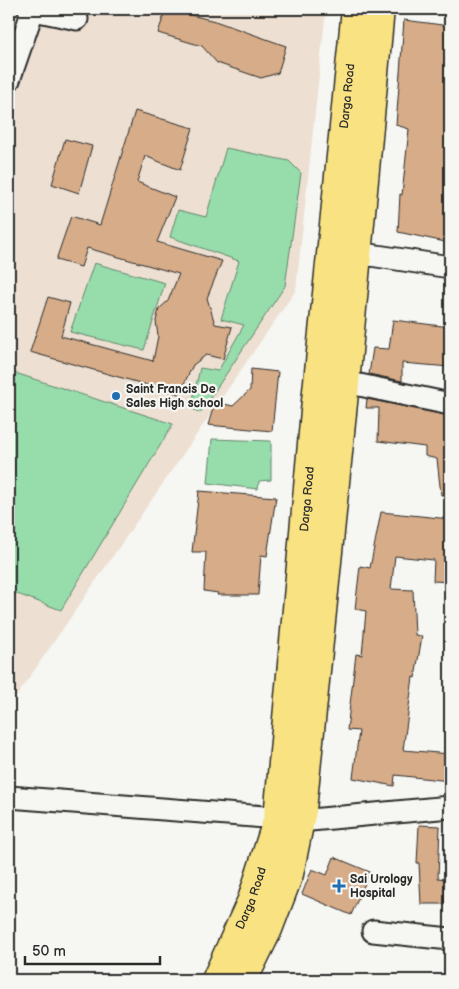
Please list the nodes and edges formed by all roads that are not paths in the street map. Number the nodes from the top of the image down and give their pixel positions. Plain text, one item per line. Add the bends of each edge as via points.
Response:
1 (31, 9) edge
2 (356, 9) edge
3 (380, 9) edge
4 (77, 19) dead end
5 (9, 80) edge
6 (357, 253) junction
7 (450, 267) edge
8 (318, 375) junction
9 (346, 383) junction
10 (450, 404) edge
11 (9, 797) edge
12 (450, 807) edge
13 (289, 820) junction
14 (373, 931) dead end
15 (450, 939) edge
16 (235, 977) edge

1 - 4 street
1 - 5 street
2 - 8 main road, Darga Road
3 - 6 main road, Darga Road
6 - 7 street
6 - 9 main road, Darga Road
8 - 9 street
8 - 13 main road, Darga Road
9 - 10 street
9 - 13 main road, Darga Road
11 - 13 street
12 - 13 street
13 - 16 main road, Darga Road via 289,874 268,929
14 - 15 street

